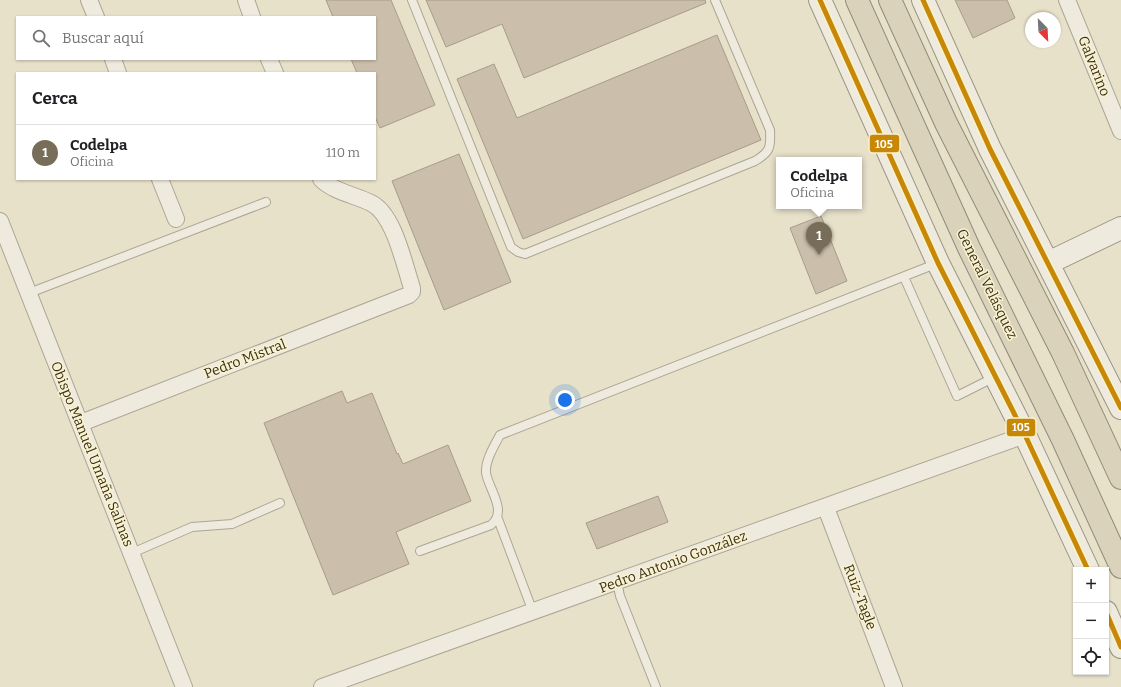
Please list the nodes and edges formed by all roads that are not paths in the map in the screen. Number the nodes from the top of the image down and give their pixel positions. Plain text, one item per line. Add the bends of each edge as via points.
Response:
1 (90, 0) edge
2 (246, 0) edge
3 (412, 0) edge
4 (715, 0) edge
5 (820, 0) edge
6 (857, 0) edge
7 (890, 0) edge
8 (923, 0) edge
9 (1067, 0) edge
10 (96, 16) edge
11 (252, 16) edge
12 (113, 60) edge
13 (269, 60) edge
14 (118, 72) edge
15 (274, 72) edge
16 (1121, 131) edge
17 (160, 180) edge
18 (322, 180) edge
19 (266, 202) dead end
20 (176, 219) dead end
21 (0, 221) edge
22 (1121, 228) edge
23 (938, 262) junction
24 (1048, 263) junction
25 (904, 277) junction
26 (29, 293) junction
27 (995, 376) junction
28 (1121, 408) edge
29 (81, 423) junction
30 (1025, 436) junction
31 (1121, 478) edge
32 (280, 503) dead end
33 (826, 508) junction
34 (498, 519) junction
35 (420, 551) dead end
36 (132, 553) junction
37 (1087, 567) edge
38 (1121, 567) edge
39 (617, 582) junction
40 (533, 612) junction
41 (1109, 619) edge
42 (1121, 647) edge
43 (184, 687) edge
44 (322, 687) edge
45 (656, 687) edge
46 (894, 687) edge

1 - 10 street
2 - 11 street
3 - 4 lane via 511,247 525,254 767,154 771,143 770,130
5 - 23 main road
6 - 38 highway, General Velásquez via 976,261
7 - 31 highway via 952,138 1063,353
8 - 24 main road via 990,149
9 - 16 street, Galvarino
12 - 14 street
13 - 15 street
17 - 20 street
18 - 29 street, Pedro Mistral via 383,212 391,227 412,292
19 - 26 lane
21 - 26 street, Obispo Manuel Umaña Salinas
22 - 24 main road
23 - 25 lane
23 - 27 main road
24 - 28 main road
25 - 27 lane via 957,396
25 - 34 lane via 500,436 491,451 486,472 499,512
26 - 29 street, Obispo Manuel Umaña Salinas
27 - 30 main road
29 - 36 street, Obispo Manuel Umaña Salinas
30 - 33 street, Pedro Antonio González
30 - 37 main road
32 - 36 lane via 232,524 192,528
33 - 39 street, Pedro Antonio González
33 - 46 street, Ruiz-Tagle
34 - 35 lane
34 - 40 lane
36 - 43 street, Obispo Manuel Umaña Salinas
39 - 40 street, Pedro Antonio González
39 - 45 lane via 620,596
40 - 44 street, Pedro Antonio González
41 - 42 main road

